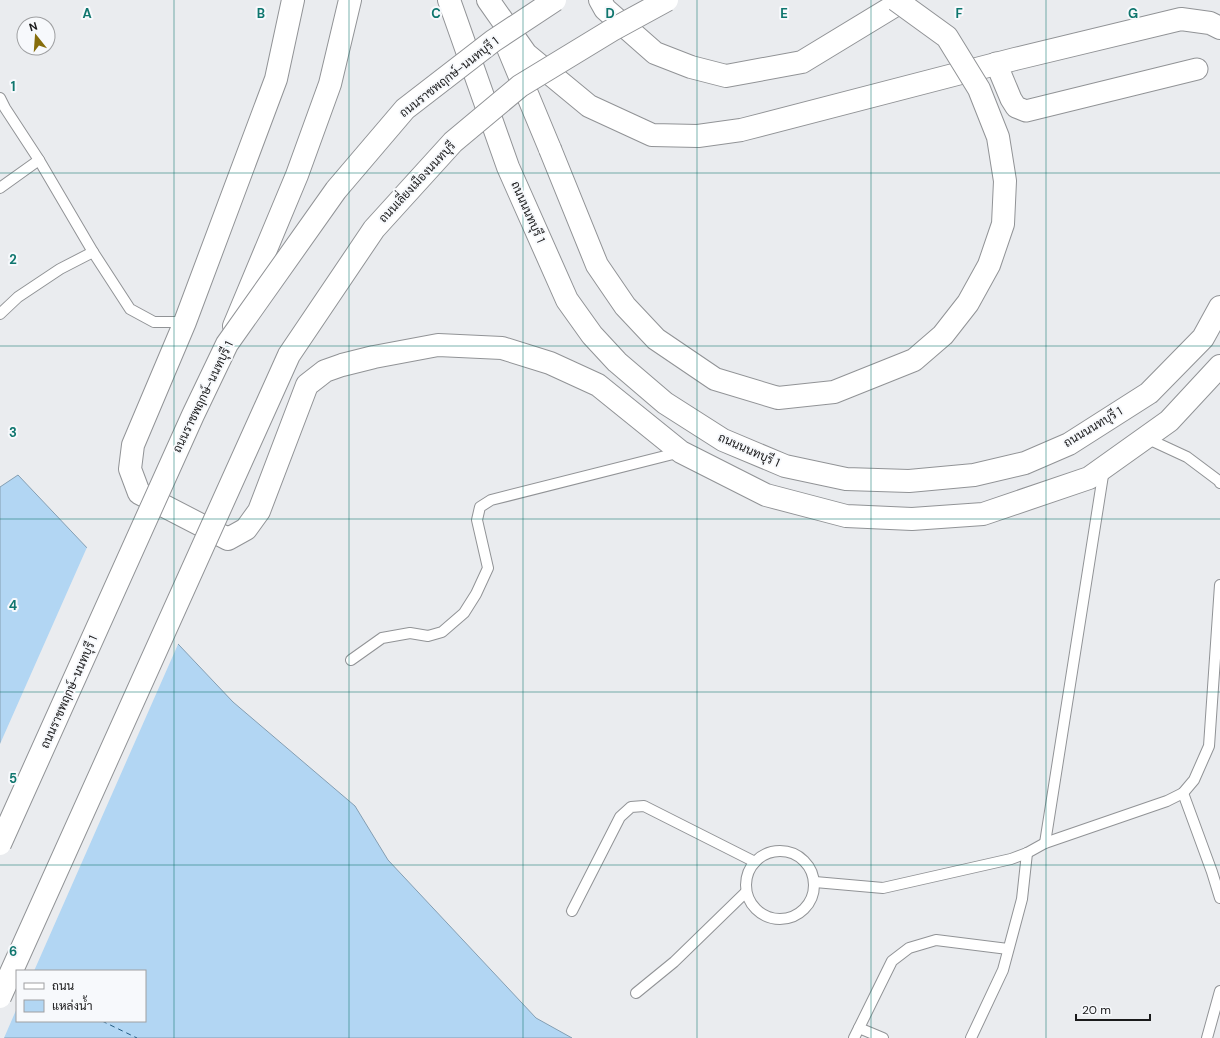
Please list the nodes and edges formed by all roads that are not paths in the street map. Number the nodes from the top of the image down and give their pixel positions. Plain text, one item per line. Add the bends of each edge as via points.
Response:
1 (294, 0) edge
2 (350, 0) edge
3 (449, 0) edge
4 (488, 0) edge
5 (555, 0) edge
6 (600, 0) edge
7 (667, 0) edge
8 (896, 0) edge
9 (904, 0) edge
10 (1220, 28) edge
11 (996, 63) junction
12 (1197, 69) dead end
13 (0, 98) edge
14 (2, 110) edge
15 (38, 160) junction
16 (0, 188) edge
17 (93, 252) junction
18 (1220, 307) edge
19 (0, 314) edge
20 (185, 322) junction
21 (227, 344) junction
22 (1220, 366) edge
23 (1145, 437) junction
24 (681, 452) junction
25 (1105, 466) junction
26 (1220, 483) edge
27 (1220, 585) edge
28 (351, 660) dead end
29 (1183, 793) junction
30 (1044, 843) junction
31 (0, 844) edge
32 (1027, 853) junction
33 (755, 862) junction
34 (815, 882) junction
35 (746, 892) junction
36 (1220, 898) edge
37 (572, 912) dead end
38 (1008, 949) junction
39 (1220, 991) edge
40 (636, 993) dead end
41 (0, 997) edge
42 (859, 1028) junction
43 (854, 1038) edge
44 (883, 1038) edge
45 (971, 1038) edge
46 (1207, 1038) edge

1 - 20 main road via 276,78
2 - 21 main road, bridge via 330,84 297,175
3 - 18 main road, ถนนนนทบุรี 1 via 508,167 567,300 592,335 617,362 665,403 723,440 785,466 846,479 909,481 974,475 1025,463 1069,444 1149,393 1203,338
4 - 8 main road, bridge via 597,265 625,306 656,339 715,379 778,398 834,392 914,360 943,335 968,303 989,265 1003,224 1005,181 998,137 979,89 947,37
4 - 11 main road via 526,54 589,106 652,135 698,136 741,130
5 - 21 main road, ถนนราชพฤกษ์-นนทบุรี 1, bridge via 492,41 405,109 336,190
6 - 9 main road via 605,9 655,53 691,67 726,76 802,62
7 - 41 main road, ถนนเลี่ยงเมืองนนทบุรี, bridge via 520,86 453,142 374,228 289,355
10 - 11 main road via 1210,23 1181,19
11 - 12 street via 1016,107 1026,111
13 - 14 lane
14 - 15 lane
15 - 16 lane
15 - 17 lane
17 - 19 lane via 60,269 18,297
17 - 20 lane via 130,309 154,322
20 - 24 main road via 133,445 130,469 139,493 228,539 246,529 260,512 307,385 326,371 374,357 438,345 502,348 550,363 598,385
21 - 31 main road, ถนนราชพฤกษ์-นนทบุรี 1, bridge
22 - 23 main road via 1169,421
23 - 25 main road
23 - 26 lane via 1187,458
24 - 25 main road via 766,495 846,516 912,519 983,514 1089,478
24 - 28 lane via 491,500 480,507 477,520 488,568 464,613 442,632 428,636 410,633 382,638
25 - 30 lane
27 - 29 lane via 1209,746 1194,780
29 - 30 lane via 1167,801
29 - 36 lane
30 - 32 lane
32 - 34 lane via 1011,859 883,888
32 - 38 lane via 1022,899
33 - 34 lane via 764,855 776,851 794,854 804,860
33 - 35 lane via 746,880
33 - 37 lane via 644,806 631,807 620,817
34 - 35 lane via 812,899 806,909 796,917 782,920 759,913 750,903
35 - 40 lane via 674,962
38 - 42 lane via 936,940 909,948 892,961
38 - 45 lane via 1003,970
39 - 46 lane
42 - 43 lane
42 - 44 lane

